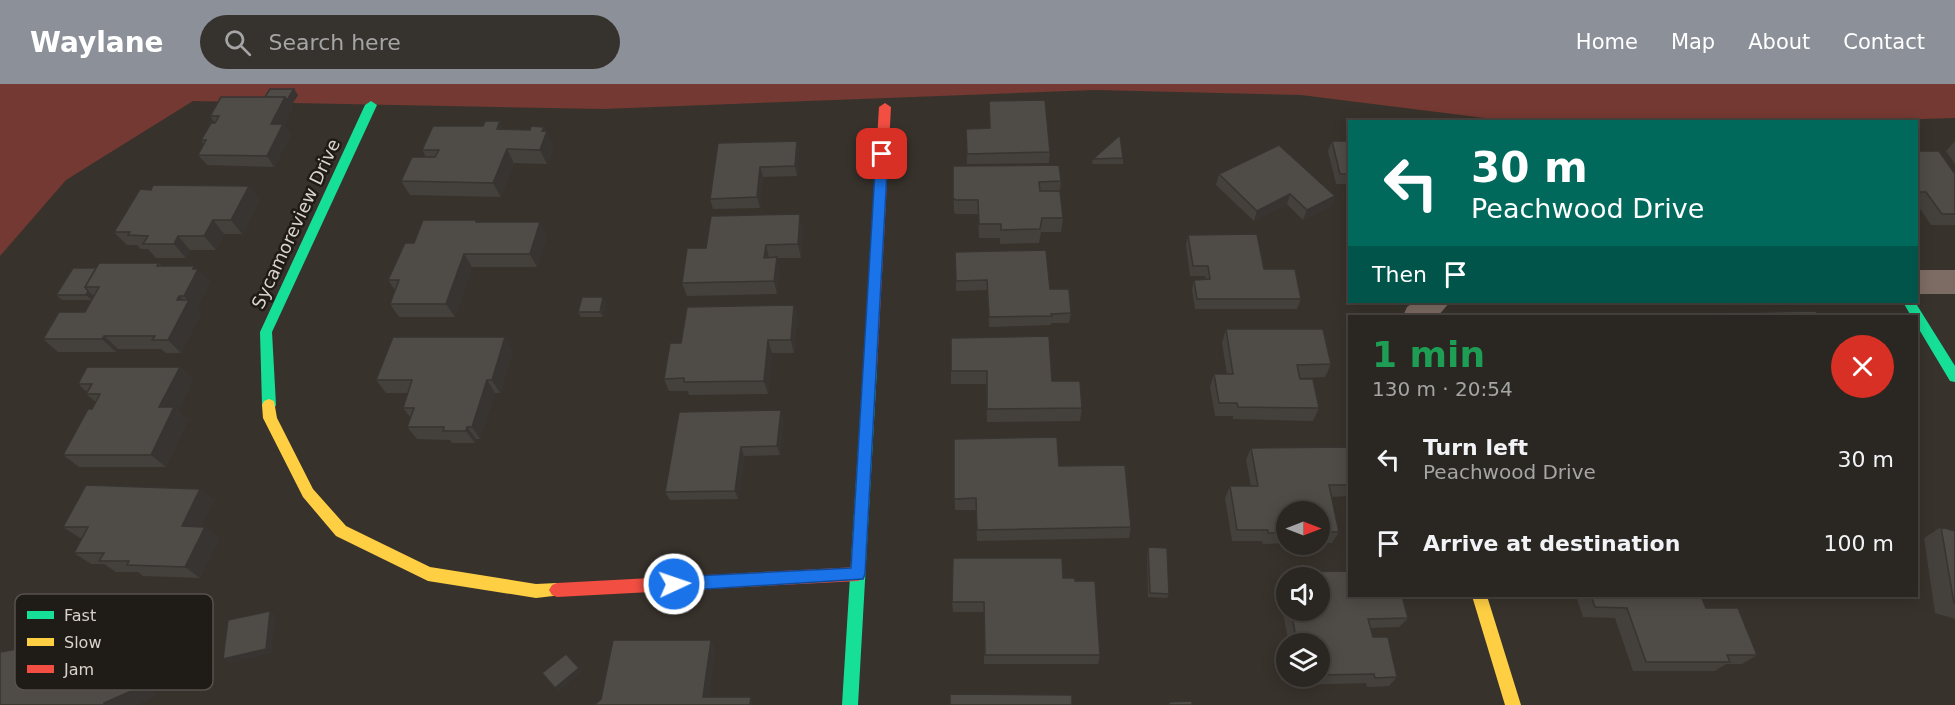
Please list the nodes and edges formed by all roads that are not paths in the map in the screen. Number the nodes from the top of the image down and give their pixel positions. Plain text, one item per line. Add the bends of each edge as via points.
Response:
1 (371, 105) dead end
2 (885, 107) dead end
3 (1918, 282) edge
4 (1955, 282) edge
5 (1433, 303) edge
6 (1420, 315) edge
7 (1918, 317) edge
8 (1955, 377) edge
9 (858, 574) junction
10 (1480, 597) edge
11 (850, 705) edge
12 (1513, 705) edge

1 - 9 street, Sycamoreview Drive via 266,332 270,418 308,493 341,531 428,574 536,591
2 - 9 street
3 - 4 street
5 - 6 street
7 - 8 street
9 - 11 street
10 - 12 street

